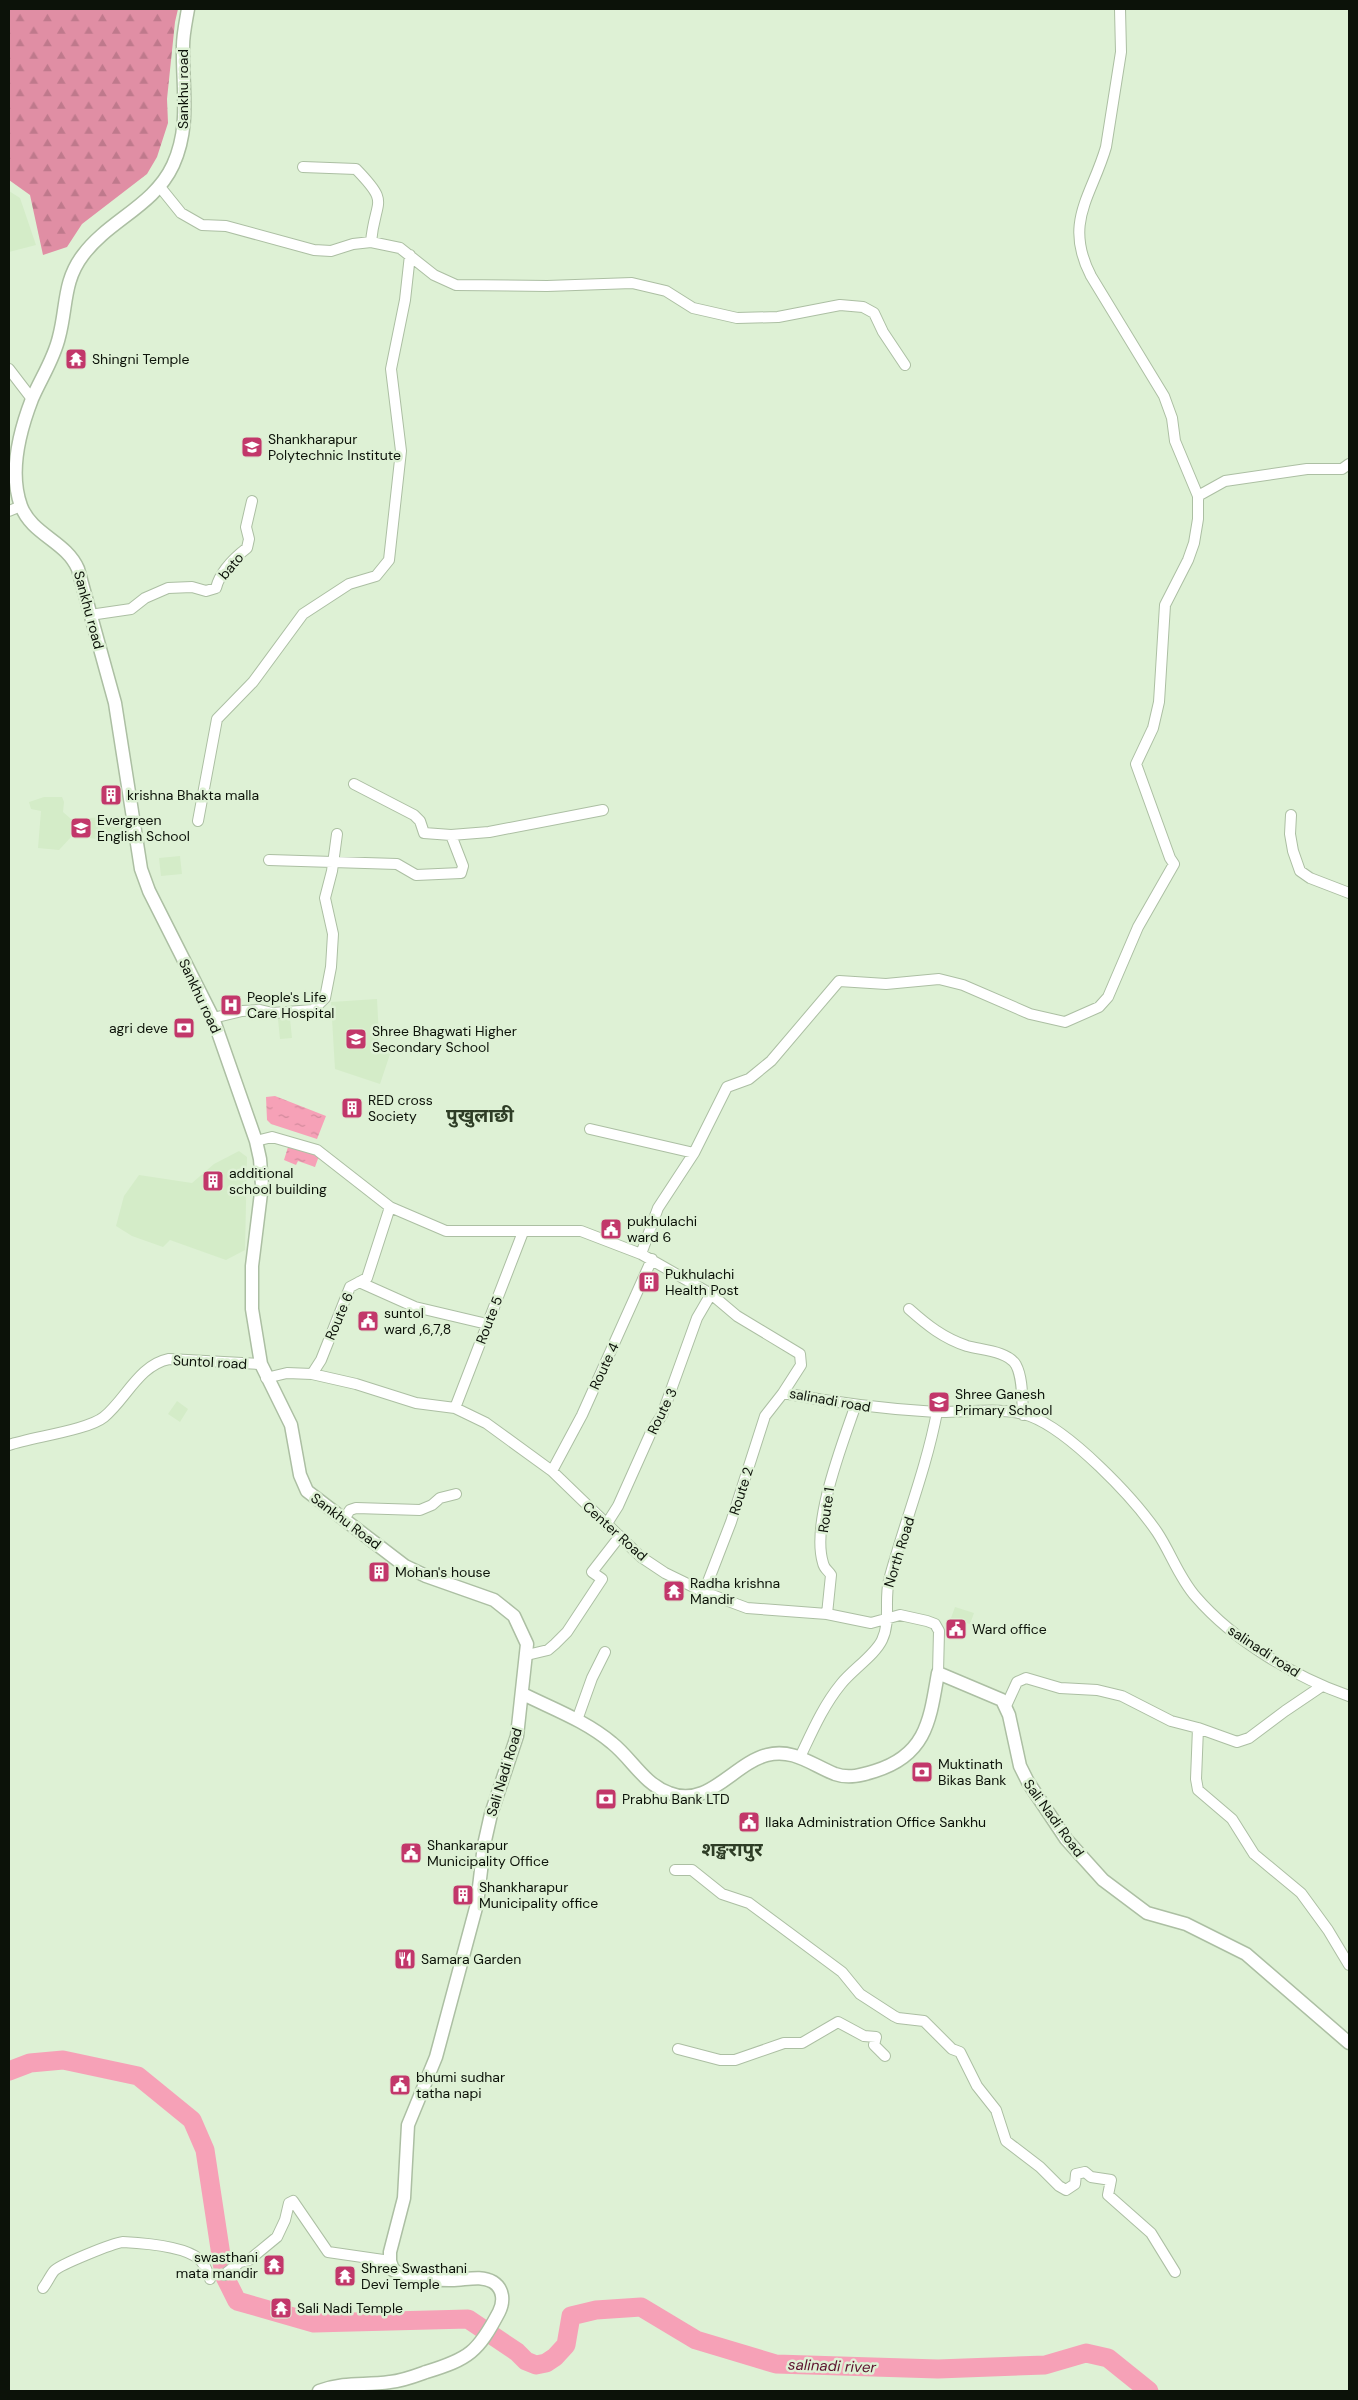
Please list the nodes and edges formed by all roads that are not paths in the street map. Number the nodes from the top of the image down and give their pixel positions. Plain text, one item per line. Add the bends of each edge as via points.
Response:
1 (188, 9) edge
2 (1120, 9) edge
3 (303, 168) dead end
4 (160, 187) junction
5 (371, 242) junction
6 (410, 255) junction
7 (905, 365) dead end
8 (9, 369) edge
9 (32, 399) junction
10 (1349, 464) edge
11 (1198, 496) junction
12 (252, 501) dead end
13 (21, 506) junction
14 (9, 511) edge
15 (90, 615) junction
16 (354, 784) dead end
17 (603, 810) dead end
18 (1291, 815) dead end
19 (198, 821) dead end
20 (337, 834) dead end
21 (451, 835) junction
22 (269, 860) dead end
23 (334, 861) junction
24 (1349, 894) edge
25 (213, 1018) junction
26 (590, 1129) dead end
27 (256, 1141) junction
28 (694, 1153) junction
29 (390, 1208) junction
30 (523, 1232) junction
31 (641, 1254) junction
32 (652, 1259) junction
33 (360, 1282) junction
34 (711, 1294) junction
35 (909, 1309) dead end
36 (487, 1324) junction
37 (261, 1364) junction
38 (312, 1374) junction
39 (266, 1378) junction
40 (783, 1394) junction
41 (855, 1407) junction
42 (455, 1408) junction
43 (936, 1412) junction
44 (1023, 1414) junction
45 (9, 1445) edge
46 (552, 1471) junction
47 (456, 1494) dead end
48 (344, 1519) junction
49 (606, 1525) junction
50 (620, 1536) junction
51 (704, 1592) junction
52 (827, 1614) junction
53 (888, 1620) junction
54 (606, 1652) dead end
55 (527, 1656) junction
56 (938, 1673) junction
57 (1322, 1686) junction
58 (523, 1694) junction
59 (1349, 1696) edge
60 (1006, 1706) junction
61 (577, 1720) junction
62 (1198, 1728) junction
63 (800, 1757) junction
64 (675, 1870) dead end
65 (1349, 1965) edge
66 (1349, 2043) edge
67 (678, 2049) dead end
68 (885, 2056) dead end
69 (390, 2261) junction
70 (1175, 2272) dead end
71 (224, 2275) dead end
72 (210, 2279) dead end
73 (43, 2288) dead end
74 (319, 2391) edge

1 - 4 main road, Sankhu road via 183,44 186,113 182,140 173,166
2 - 11 street via 1121,52 1106,147 1083,202 1081,249 1091,276 1164,396 1172,418 1175,441
3 - 5 street via 356,169 376,190 380,202
4 - 5 street via 181,213 202,225 226,226 314,250 331,251
4 - 9 main road, Sankhu road via 96,240 75,267 65,292 60,336
5 - 6 street via 400,248
6 - 7 street via 434,275 456,285 531,287 632,282 666,291 693,308 737,318 778,316 840,305 863,306 874,313
6 - 19 street via 391,369 401,450 389,560 376,576 349,584 304,614 253,682 217,719
8 - 9 street
9 - 13 main road, Sankhu road via 19,450 17,487
10 - 11 street via 1342,469 1307,469 1226,481
11 - 28 street via 1194,543 1165,604 1159,702 1153,728 1136,764 1174,864 1138,927 1108,998 1093,1010 1065,1022 1030,1014 963,985 939,979 886,984 839,981 771,1061 749,1079 727,1087
12 - 15 street, bato via 247,519 247,548 218,578 216,588 206,591 192,587 168,588 144,598 132,609
13 - 14 street
13 - 15 main road, Sankhu road via 29,521 74,560
15 - 25 main road, Sankhu road via 115,703 141,869
16 - 21 street via 414,815 424,833
17 - 21 street via 489,832
18 - 24 street via 1292,852 1300,871
20 - 23 street
21 - 23 street via 463,866 461,873 416,875 397,864
22 - 23 street
23 - 25 street via 325,898 333,934 331,967 325,998 319,1006 303,1012 242,1011
25 - 27 main road, Sankhu road
26 - 28 street
27 - 29 street, salinadi road via 272,1136 317,1150
27 - 37 main road, Sankhu road via 262,1185 252,1266 252,1309
28 - 31 street via 658,1208
29 - 30 street, salinadi road via 446,1231
29 - 33 street, Route 6 via 367,1278
30 - 31 street, salinadi road via 581,1231
30 - 36 street, Route 5
31 - 32 street, salinadi road
32 - 34 street, salinadi road
32 - 46 street, Route 4 via 582,1415
33 - 36 street via 415,1307
33 - 38 street, Route 6 via 350,1287 321,1360
34 - 40 street, salinadi road via 737,1316 800,1354 801,1365
34 - 49 street, Route 3 via 697,1318 662,1416
35 - 44 street via 941,1335 1014,1361 1019,1372
36 - 42 street, Route 5
37 - 39 main road, Sankhu Road
37 - 45 street, Suntol road via 161,1361 148,1368 115,1407 96,1422
38 - 39 street, Center Road via 287,1372
38 - 42 street, Center Road via 416,1403
39 - 48 main road, Sankhu Road via 291,1425 300,1475 307,1491
40 - 41 street, salinadi road
40 - 51 street, Route 2 via 765,1416 731,1522
41 - 43 street, salinadi road
41 - 52 street, Route 1 via 831,1473 822,1525 823,1563 831,1576
42 - 46 street, Center Road via 486,1424
43 - 44 street, salinadi road
43 - 53 street, North Road via 921,1478 885,1597
44 - 57 street, salinadi road via 1051,1427 1124,1490 1158,1533 1183,1581 1230,1631
46 - 49 street, Center Road
47 - 48 street via 440,1498 420,1510 356,1508 350,1510
48 - 55 main road, Sankhu Road via 405,1566 488,1596 504,1607 514,1616 523,1632
49 - 50 street, Center Road
50 - 51 street, Center Road via 641,1557
50 - 55 street via 592,1572 602,1579 567,1632 548,1650
51 - 52 street, Center Road via 747,1608
52 - 53 street, Center Road via 871,1623
53 - 56 street, Center Road via 893,1616 906,1615 935,1624 939,1630
53 - 63 street, North Road via 881,1642 839,1686
54 - 61 street via 592,1678
55 - 58 main road, Sankhu Road
56 - 60 main road via 997,1697
56 - 63 main road via 929,1723 915,1745 897,1763 849,1777 836,1775
57 - 59 street, salinadi road
57 - 62 street via 1243,1741 1232,1741
58 - 61 main road
58 - 69 main road, Sali Nadi Road via 517,1736 484,1845 471,1930 436,2057 408,2125 406,2182
60 - 62 street via 1017,1682 1026,1678 1060,1688 1098,1690 1122,1696 1171,1721
60 - 66 main road, Sali Nadi Road via 1015,1750 1028,1782 1066,1839 1103,1880 1147,1913 1186,1924 1246,1954
61 - 63 main road via 614,1745 660,1789 678,1796 690,1797 712,1789 742,1767 766,1755
62 - 65 street via 1198,1790 1232,1819 1254,1854 1307,1901
64 - 70 street via 692,1870 722,1894 749,1903 842,1972 860,1994 894,2016 924,2021 952,2049 960,2052 977,2086 996,2110 1006,2141 1066,2190 1075,2184 1076,2174 1085,2172 1091,2177 1111,2180 1108,2195 1151,2233
67 - 68 street via 720,2060 735,2060 784,2043 802,2043 838,2022 864,2036 876,2037 874,2045
69 - 71 street via 328,2252 293,2201 288,2203 277,2237
69 - 74 main road via 394,2270 418,2279 484,2278 500,2287 500,2309 486,2337 468,2356 451,2364 389,2383 349,2383
72 - 73 street via 197,2257 181,2249 123,2242 54,2270

